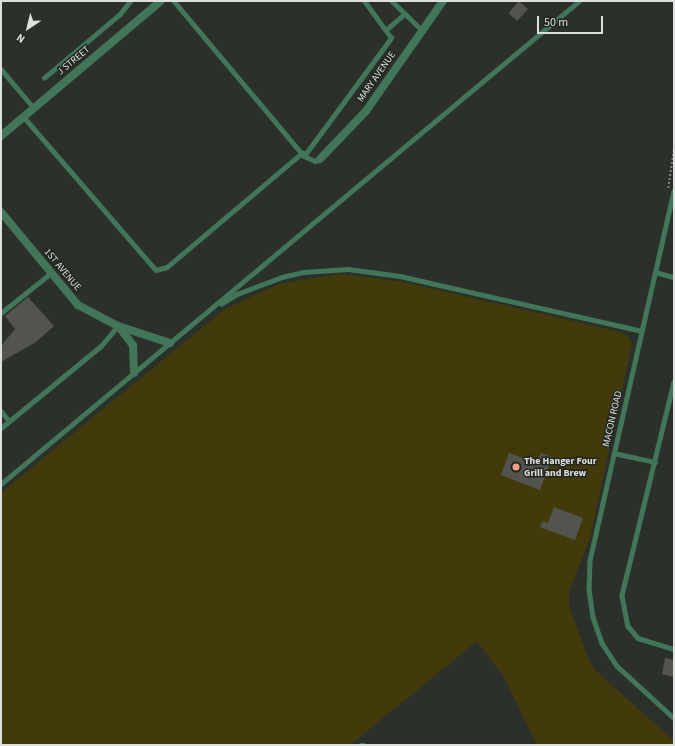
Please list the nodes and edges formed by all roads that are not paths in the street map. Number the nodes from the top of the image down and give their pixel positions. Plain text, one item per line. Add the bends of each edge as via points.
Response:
1 (130, 1) edge
2 (161, 1) edge
3 (174, 1) edge
4 (364, 1) edge
5 (392, 1) edge
6 (443, 1) edge
7 (579, 1) edge
8 (404, 14) junction
9 (387, 29) junction
10 (422, 30) junction
11 (1, 69) edge
12 (44, 78) dead end
13 (34, 108) junction
14 (23, 116) junction
15 (1, 136) edge
16 (303, 154) junction
17 (320, 159) joint
18 (674, 190) edge
19 (1, 212) edge
20 (655, 272) junction
21 (51, 273) junction
22 (674, 277) edge
23 (1, 313) edge
24 (204, 314) junction
25 (118, 326) junction
26 (642, 331) junction
27 (170, 343) junction
28 (134, 373) junction
29 (674, 382) edge
30 (1, 411) edge
31 (9, 421) junction
32 (1, 428) edge
33 (614, 453) junction
34 (655, 462) junction
35 (1, 484) edge
36 (674, 649) edge
37 (674, 718) edge
38 (361, 745) edge
39 (364, 745) edge

1 - 12 lane via 120,14
2 - 13 street, J STREET
3 - 16 lane
4 - 9 lane
5 - 8 lane
6 - 10 street, MARY AVENUE
7 - 24 lane
8 - 9 lane
8 - 10 lane
9 - 16 lane via 391,38
10 - 17 street, MARY AVENUE via 366,111
11 - 13 lane
13 - 14 street, J STREET
14 - 15 street, J STREET
14 - 16 lane via 156,270 167,267
16 - 17 lane via 315,161
18 - 20 lane, MACON ROAD
19 - 21 street, 1ST AVENUE
20 - 22 lane
20 - 26 lane, MACON ROAD
21 - 23 lane
21 - 25 street, 1ST AVENUE via 78,305
24 - 26 lane via 259,284 303,272 348,269 400,276
24 - 27 lane
25 - 27 street, 1ST AVENUE
25 - 28 street, 1ST AVENUE via 133,345
25 - 31 lane via 101,346
26 - 33 lane, MACON ROAD
27 - 28 lane
28 - 35 lane
29 - 34 lane
30 - 31 lane
31 - 32 lane
33 - 34 lane
33 - 37 lane, MACON ROAD via 590,562 588,589 593,617 602,643 618,666
34 - 36 lane via 622,596 623,611 628,626 638,638
38 - 39 lane

